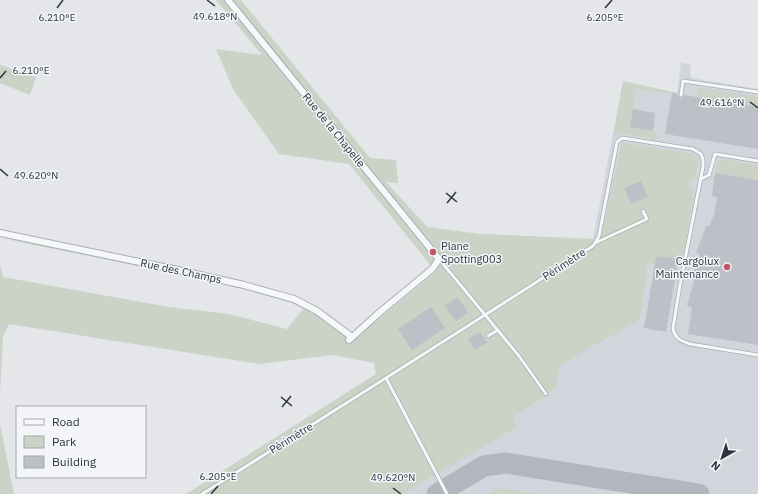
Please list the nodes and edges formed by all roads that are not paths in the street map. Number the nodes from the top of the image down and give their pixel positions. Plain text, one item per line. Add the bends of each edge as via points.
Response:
1 (228, 0) edge
2 (758, 92) edge
3 (681, 95) dead end
4 (758, 161) edge
5 (701, 179) junction
6 (643, 211) dead end
7 (0, 233) edge
8 (596, 243) junction
9 (439, 259) junction
10 (485, 315) junction
11 (498, 330) junction
12 (488, 336) dead end
13 (758, 356) edge
14 (386, 378) junction
15 (546, 394) dead end
16 (202, 494) edge
17 (447, 494) edge

1 - 9 street, Rue de la Chapelle
2 - 3 lane via 683,81
4 - 5 lane via 715,154 709,175
5 - 8 lane, Périmètre via 703,160 701,154 693,149 622,138 617,142
5 - 13 lane, Périmètre via 680,285 674,332 680,340 690,344
6 - 8 lane via 647,219
7 - 9 street, Rue des Champs via 294,298 317,311 351,338 433,268
8 - 10 lane, Périmètre
9 - 10 lane
10 - 11 lane
10 - 14 lane, Périmètre
11 - 12 lane
11 - 15 lane
14 - 16 lane, Périmètre
14 - 17 lane

